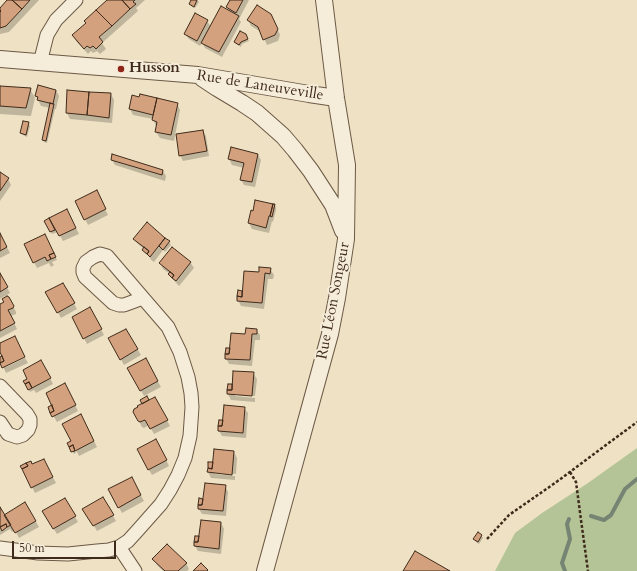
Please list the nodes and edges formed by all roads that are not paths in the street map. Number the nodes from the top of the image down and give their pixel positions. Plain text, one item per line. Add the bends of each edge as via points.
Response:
1 (76, 0) edge
2 (324, 0) edge
3 (0, 59) edge
4 (41, 62) junction
5 (198, 75) junction
6 (336, 98) junction
7 (346, 240) junction
8 (143, 298) junction
9 (0, 386) edge
10 (0, 422) edge
11 (119, 547) junction
12 (0, 548) edge
13 (135, 571) edge
14 (265, 571) edge

1 - 4 street via 56,20 47,35
2 - 6 street, Rue Léon Songeur
3 - 4 street, Rue de Laneuveville
4 - 5 street, Rue de Laneuveville
5 - 6 street, Rue de Laneuveville
5 - 7 street via 256,112 283,136 311,171 332,206
6 - 7 street, Rue Léon Songeur via 347,165
7 - 14 street, Rue Léon Songeur via 330,334
8 - 8 street via 107,256 100,254 86,262 83,268 84,276 113,303 124,305
8 - 11 street via 168,327 180,352 191,393 190,436 185,458 170,490 138,530
9 - 10 street via 27,414 30,425 23,435 17,437 8,434
11 - 12 street via 68,554
11 - 13 street

